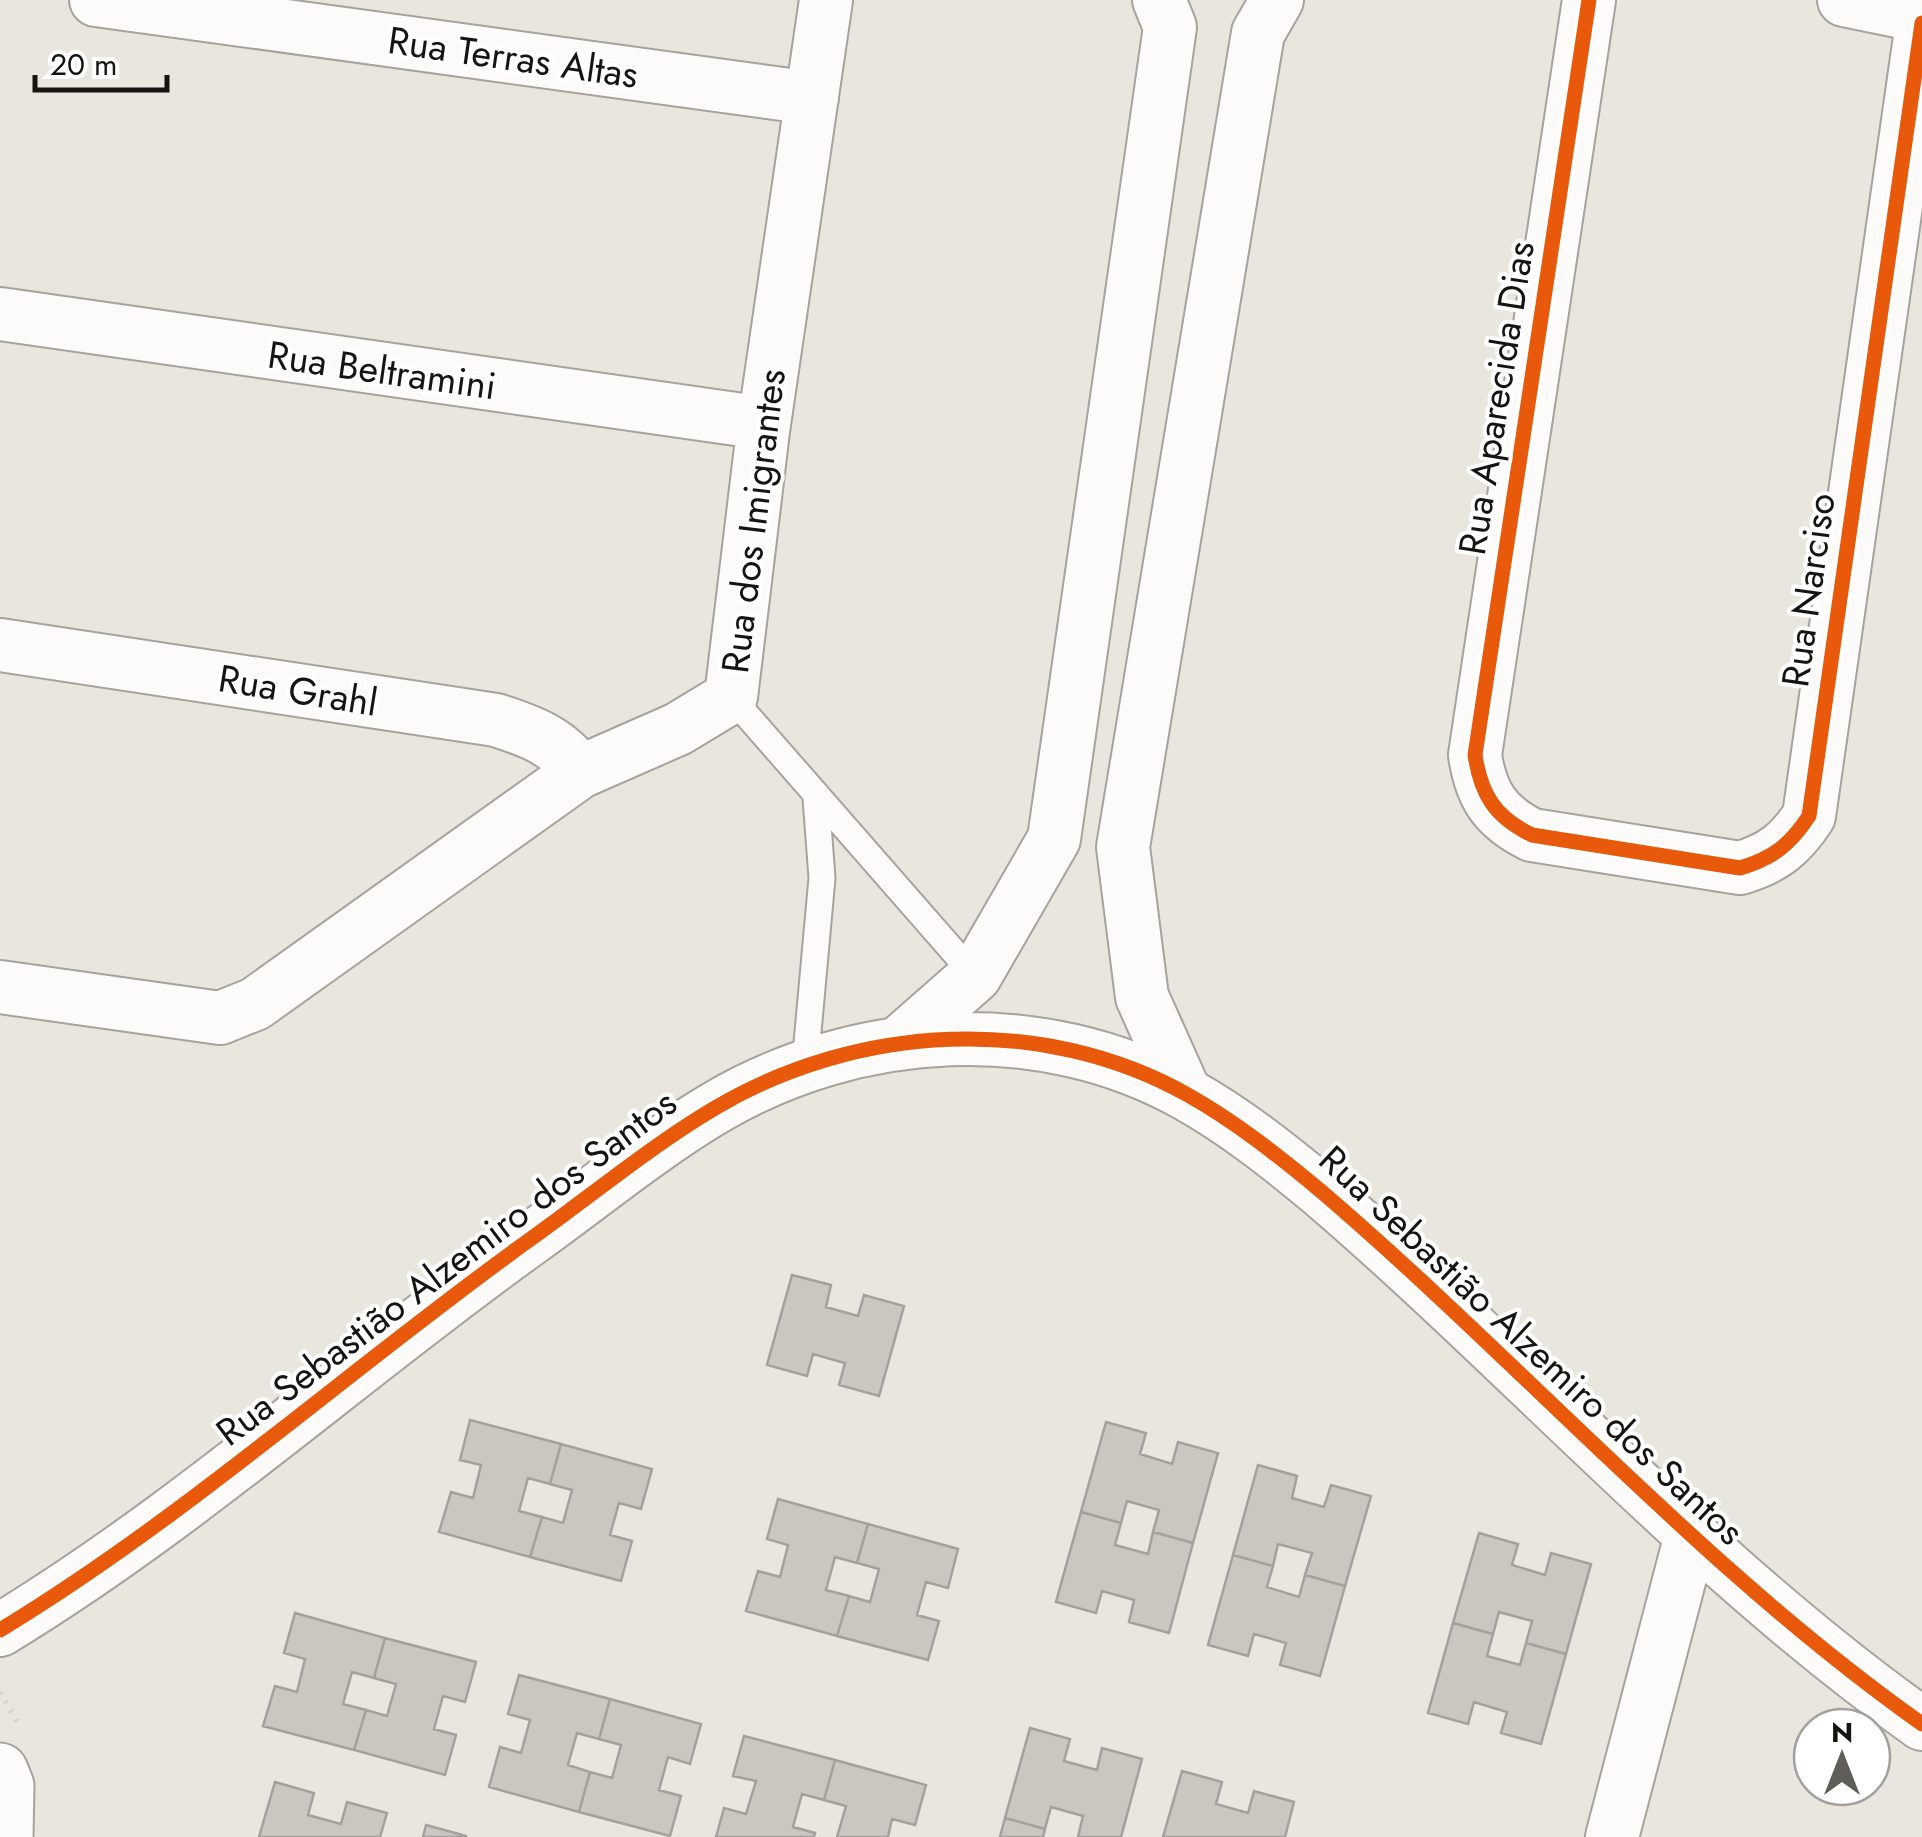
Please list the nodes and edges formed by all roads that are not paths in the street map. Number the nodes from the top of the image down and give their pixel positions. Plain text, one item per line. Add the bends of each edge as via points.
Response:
1 (96, 0) edge
2 (826, 0) edge
3 (1159, 0) edge
4 (1277, 0) edge
5 (1589, 0) edge
6 (1844, 0) edge
7 (1922, 20) edge
8 (812, 98) junction
9 (0, 314) edge
10 (764, 423) junction
11 (0, 645) edge
12 (731, 698) junction
13 (580, 772) junction
14 (816, 798) junction
15 (1490, 804) joint
16 (975, 976) junction
17 (0, 986) edge
18 (901, 1042) junction
19 (805, 1065) junction
20 (1185, 1093) junction
21 (1691, 1535) junction
22 (0, 1630) edge
23 (1922, 1724) edge
24 (0, 1771) edge
25 (5, 1837) edge
26 (1612, 1837) edge

1 - 8 street, Rua Terras Altas
2 - 8 street, Rua dos Imigrantes
3 - 16 street via 1170,26 1054,838
4 - 20 street via 1258,33 1123,848 1142,997
5 - 15 street, Rua Aparecida Dias via 1476,755
6 - 7 street
7 - 15 street, Rua Narciso via 1809,816 1793,841 1769,859 1740,868 1532,835
8 - 10 street, Rua dos Imigrantes
9 - 10 street, Rua Beltramini
10 - 12 street, Rua dos Imigrantes
11 - 13 street, Rua Grahl via 496,720 566,752
12 - 13 street, Rua dos Imigrantes
12 - 14 lane
13 - 17 street, Rua dos Imigrantes via 281,987 220,1018
14 - 16 lane
14 - 19 lane via 822,878
16 - 18 street
18 - 19 street, Rua Sebastião Alzemiro dos Santos
18 - 20 street, Rua Sebastião Alzemiro dos Santos via 971,1038 1056,1047
19 - 22 street, Rua Sebastião Alzemiro dos Santos via 714,1108 501,1260 116,1555
20 - 21 street, Rua Sebastião Alzemiro dos Santos via 1322,1193
21 - 23 street, Rua Sebastião Alzemiro dos Santos via 1767,1604
21 - 26 street
24 - 25 street

